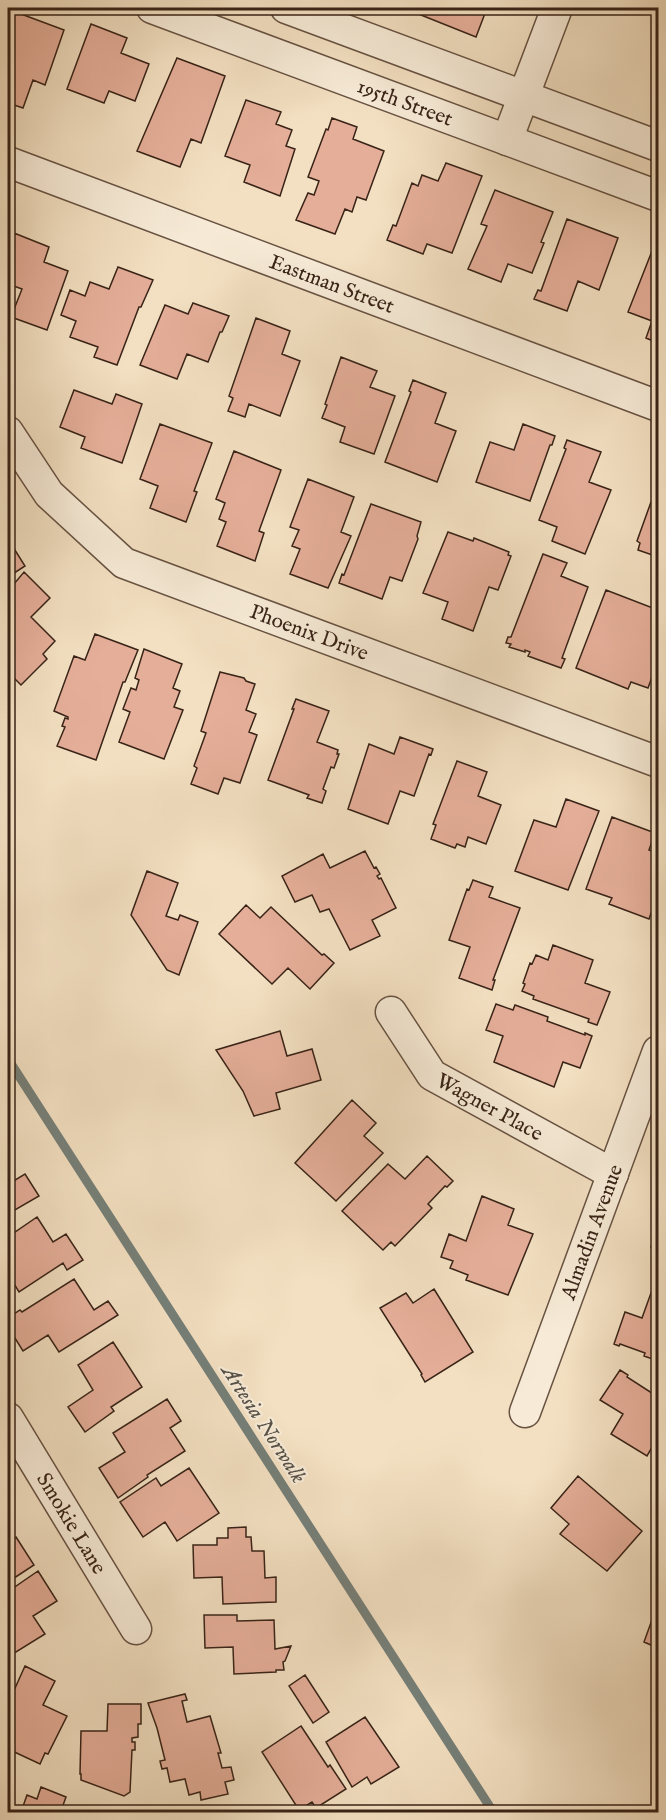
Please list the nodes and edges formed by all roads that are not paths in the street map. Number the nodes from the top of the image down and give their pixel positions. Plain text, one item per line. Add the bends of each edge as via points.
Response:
1 (152, 8) edge
2 (286, 8) edge
3 (557, 8) edge
4 (524, 96) junction
5 (507, 140) junction
6 (658, 146) edge
7 (8, 162) edge
8 (658, 196) edge
9 (658, 406) edge
10 (8, 432) edge
11 (658, 762) edge
12 (391, 1012) dead end
13 (658, 1053) edge
14 (613, 1174) junction
15 (525, 1412) dead end
16 (11, 1432) edge
17 (136, 1629) dead end

1 - 5 street, 195th Street
2 - 4 street
3 - 4 street
4 - 5 street
4 - 6 street
5 - 8 street, 195th Street
7 - 9 street, Eastman Street
10 - 11 street, Phoenix Drive via 49,495 124,563
12 - 14 street, Wagner Place via 432,1075
13 - 14 street, Almadin Avenue
14 - 15 street, Almadin Avenue
16 - 17 street, Smokie Lane

